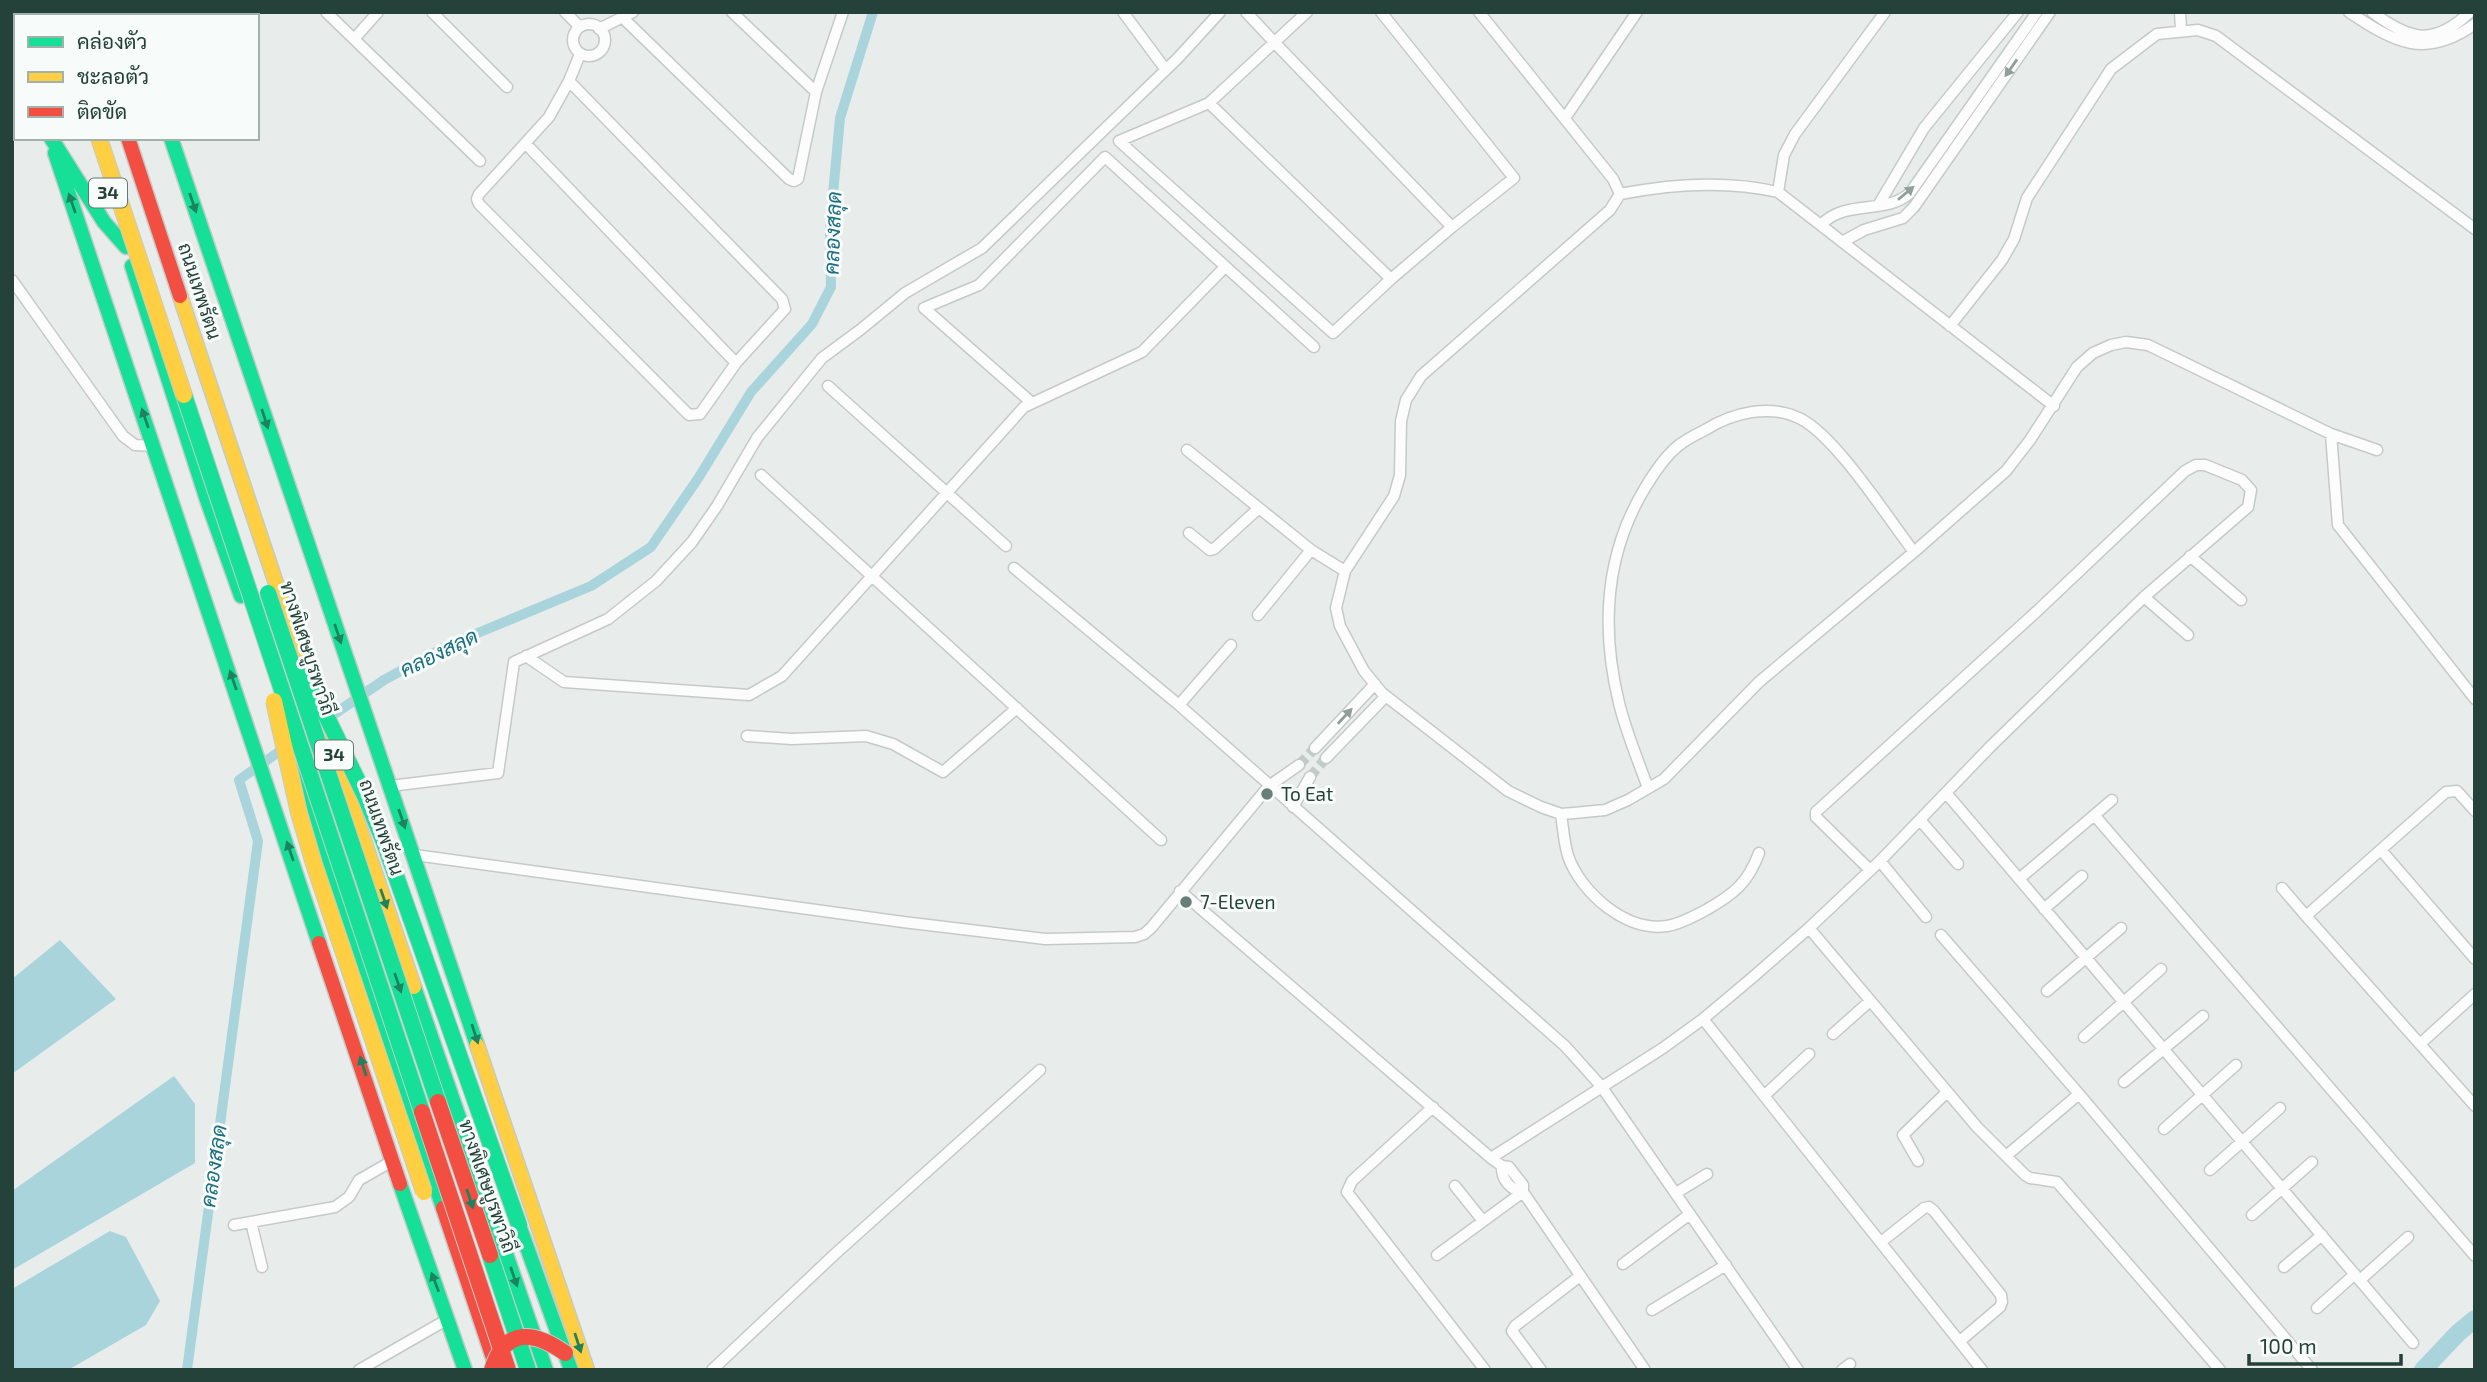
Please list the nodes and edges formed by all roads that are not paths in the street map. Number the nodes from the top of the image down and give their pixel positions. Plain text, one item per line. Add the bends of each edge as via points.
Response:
1 (326, 12) edge
2 (378, 12) edge
3 (432, 12) edge
4 (565, 12) edge
5 (732, 12) edge
6 (843, 12) edge
7 (1123, 12) edge
8 (1220, 12) edge
9 (1246, 12) edge
10 (1307, 12) edge
11 (1381, 12) edge
12 (1479, 12) edge
13 (1637, 12) edge
14 (1885, 12) edge
15 (2037, 12) edge
16 (2050, 12) edge
17 (2180, 12) edge
18 (2349, 12) edge
19 (2372, 12) edge
20 (2472, 13) edge
21 (2014, 14) edge
22 (628, 15) edge
23 (2475, 24) edge
24 (580, 27) junction
25 (598, 29) junction
26 (2181, 30) junction
27 (2029, 33) junction
28 (354, 39) junction
29 (1275, 43) junction
30 (580, 54) junction
31 (1166, 70) junction
32 (569, 81) junction
33 (507, 87) dead end
34 (816, 92) junction
35 (1949, 99) junction
36 (1209, 103) junction
37 (1966, 114) junction
38 (1565, 118) junction
39 (52, 140) edge
40 (53, 140) edge
41 (91, 140) edge
42 (100, 140) edge
43 (119, 140) edge
44 (129, 140) edge
45 (172, 140) edge
46 (526, 144) junction
47 (480, 161) dead end
48 (1778, 192) junction
49 (1620, 194) junction
50 (1879, 204) junction
51 (1822, 224) junction
52 (1452, 227) junction
53 (2475, 229) edge
54 (1844, 242) junction
55 (126, 247) junction
56 (1225, 267) junction
57 (1391, 279) junction
58 (12, 280) edge
59 (1950, 326) junction
60 (1314, 347) dead end
61 (736, 363) junction
62 (828, 386) dead end
63 (1032, 403) junction
64 (2053, 406) junction
65 (2332, 434) junction
66 (154, 446) junction
67 (1187, 450) dead end
68 (2377, 450) dead end
69 (761, 475) dead end
70 (946, 494) junction
71 (1259, 508) junction
72 (1189, 533) dead end
73 (1006, 546) dead end
74 (1311, 550) junction
75 (1914, 552) junction
76 (2190, 556) junction
77 (1014, 568) dead end
78 (1345, 571) junction
79 (872, 576) junction
80 (268, 593) junction
81 (2144, 597) junction
82 (251, 598) junction
83 (2241, 600) dead end
84 (1258, 615) dead end
85 (2188, 635) dead end
86 (1231, 645) dead end
87 (526, 656) junction
88 (1375, 684) junction
89 (1386, 696) junction
90 (2475, 699) edge
91 (1179, 705) junction
92 (1017, 709) junction
93 (747, 736) dead end
94 (1315, 748) tunnel mouth
95 (1326, 758) tunnel mouth
96 (1299, 765) tunnel mouth
97 (1310, 777) tunnel mouth
98 (390, 786) junction
99 (1269, 786) junction
100 (1648, 788) junction
101 (1947, 794) junction
102 (2112, 800) dead end
103 (1293, 807) junction
104 (2475, 811) edge
105 (1561, 814) junction
106 (2095, 816) junction
107 (1920, 820) junction
108 (1161, 841) dead end
109 (2381, 850) junction
110 (1759, 853) dead end
111 (415, 855) junction
112 (1880, 861) junction
113 (1958, 864) dead end
114 (1870, 870) junction
115 (2082, 876) dead end
116 (2020, 879) junction
117 (2282, 888) dead end
118 (1180, 891) junction
119 (2045, 909) junction
120 (1926, 916) dead end
121 (2306, 916) junction
122 (1809, 928) junction
123 (2121, 928) dead end
124 (1941, 935) dead end
125 (2086, 957) junction
126 (2475, 959) edge
127 (2161, 969) dead end
128 (2047, 991) dead end
129 (2475, 994) edge
130 (1870, 1001) junction
131 (2123, 1001) junction
132 (2203, 1016) dead end
133 (1703, 1019) junction
134 (1833, 1034) dead end
135 (2084, 1037) dead end
136 (2420, 1044) junction
137 (2163, 1048) junction
138 (1809, 1054) dead end
139 (2236, 1065) dead end
140 (1041, 1070) dead end
141 (2124, 1082) dead end
142 (1601, 1086) junction
143 (1947, 1091) junction
144 (2079, 1094) junction
145 (1765, 1095) junction
146 (2203, 1096) junction
147 (2475, 1106) edge
148 (1433, 1107) junction
149 (2280, 1108) dead end
150 (2164, 1129) dead end
151 (2243, 1142) junction
152 (2006, 1156) junction
153 (1491, 1158) junction
154 (394, 1160) junction
155 (1918, 1161) dead end
156 (2312, 1162) dead end
157 (2210, 1170) dead end
158 (1707, 1174) dead end
159 (1455, 1185) dead end
160 (2282, 1188) junction
161 (1522, 1192) junction
162 (1676, 1193) junction
163 (1690, 1214) junction
164 (2252, 1215) dead end
165 (1483, 1221) junction
166 (251, 1222) junction
167 (234, 1225) dead end
168 (2322, 1235) junction
169 (2408, 1237) dead end
170 (1881, 1242) junction
171 (1437, 1255) dead end
172 (2475, 1256) edge
173 (1623, 1264) dead end
174 (1726, 1265) junction
175 (262, 1267) dead end
176 (2284, 1267) dead end
177 (1580, 1276) junction
178 (2358, 1277) junction
179 (2317, 1308) dead end
180 (1652, 1310) dead end
181 (448, 1319) junction
182 (1960, 1341) junction
183 (2413, 1343) dead end
184 (565, 1353) junction
185 (359, 1370) edge
186 (465, 1370) edge
187 (485, 1370) edge
188 (492, 1370) edge
189 (497, 1370) edge
190 (508, 1370) edge
191 (528, 1370) edge
192 (546, 1370) edge
193 (571, 1370) edge
194 (587, 1370) edge
195 (712, 1370) edge
196 (1485, 1370) edge
197 (1541, 1370) edge
198 (1645, 1370) edge
199 (1798, 1370) edge
200 (1982, 1370) edge
201 (2220, 1370) edge
202 (2312, 1370) edge

1 - 28 street
2 - 28 street
3 - 33 street
4 - 24 street
5 - 34 street
6 - 34 street
7 - 31 street
8 - 31 street
9 - 29 street
10 - 29 street
11 - 52 street via 1514,178
12 - 38 street
13 - 38 street
14 - 48 street via 1795,134 1784,155
15 - 27 street
16 - 27 street
17 - 26 street
18 - 23 street via 2384,36 2419,45 2460,35
19 - 20 street via 2400,30 2426,36 2454,27
21 - 27 street
21 - 35 street
22 - 25 street
22 - 34 street via 792,181 798,179
24 - 25 street via 590,24
24 - 30 street via 573,40
25 - 30 street via 605,37 604,48 590,57
26 - 53 street via 2216,36
26 - 59 street via 2157,34 2111,69 2026,198 2014,239 2002,260
27 - 37 street
27 -> 54 street via 1914,207 1903,218 1864,230
28 - 47 street
29 - 36 street
29 - 52 street
30 - 32 street
31 - 87 street via 982,248 905,293 822,358 757,438 692,542 656,581 608,619
32 - 46 street via 549,117
32 - 61 street via 782,299 785,309
35 - 37 street
35 - 50 street via 1913,144
36 - 57 street
36 - 57 street via 1119,141 1333,333
50 -> 37 street via 1899,201 1910,193
38 - 49 street via 1613,178
66 -> 39 main road, 34
40 - 55 main road via 108,231
41 - 55 main road, 34
42 - 82 main road, ทางพิเศษบูรพาวิถี, bridge
43 - 80 main road, ทางพิเศษบูรพาวิถี
44 -> 192 main road, ถนนเทพรัตน / 34 via 277,590
45 -> 98 main road, ถนนเทพรัตน / 34
46 - 61 street
46 - 61 street via 479,194 479,204 689,415 701,414
48 - 49 street via 1707,184
48 - 51 street
49 - 78 street via 1610,211 1421,376 1406,400 1401,421 1400,475 1394,496
50 - 51 street via 1839,211
51 - 54 street
52 - 57 street
54 - 59 street
55 - 189 main road, 34
56 - 60 street
56 - 63 street via 1142,352
56 - 63 street via 1105,157 979,285 924,307
58 - 66 street via 123,436 135,445
59 - 64 street
62 - 70 street
63 - 70 street
64 - 65 street via 2077,367 2093,353 2126,342 2148,345
64 - 75 street via 2006,471
65 - 68 street
65 - 90 street via 2338,525
154 -> 66 main road, 34
67 - 71 street
69 - 79 street
70 - 73 street
70 - 79 street
71 - 72 street via 1214,549
71 - 74 street
74 - 78 street
74 - 84 street
75 - 100 street via 1759,682 1680,765
75 - 100 street via 1835,449 1798,417 1744,412 1722,419 1680,444 1631,511 1612,567 1610,655 1619,703
76 - 81 street
76 - 83 street
76 - 114 street via 2248,507 2250,496 2247,484 2205,465 2185,471 1816,812
77 - 91 street
78 - 88 street via 1336,608 1340,626
79 - 87 street via 782,676 749,695 565,682
79 - 92 street
80 - 184 main road, bridge via 384,842
80 -> 191 main road, ทางพิเศษบูรพาวิถี, bridge
81 - 85 street
81 - 101 street
82 - 187 main road, bridge via 314,864
82 - 190 main road, ทางพิเศษบูรพาวิถี, bridge
86 - 91 street
87 - 98 street via 514,662 498,772
88 - 89 street
94 -> 88 street
89 - 95 street
89 - 105 street via 1508,791
91 - 99 street
92 - 93 street via 943,772 893,744 866,736
92 - 108 street
96 - 99 street
97 - 103 street
98 -> 111 main road, ถนนเทพรัตน / 34
99 - 103 street
99 - 118 street
100 - 105 street via 1605,810
101 - 107 street
101 - 116 street
102 - 106 street
103 - 142 street via 1565,1046
104 - 109 street via 2457,791 2446,792
105 - 110 street via 1576,872 1610,909 1641,925 1678,924 1716,904 1751,875
106 - 116 street
106 - 172 street
107 - 112 street
107 - 113 street
109 - 121 street
109 - 126 street
111 - 118 street via 1045,939 1144,934
111 -> 194 main road, ถนนเทพรัตน / 34
112 - 114 street
112 - 120 street
114 - 122 street
115 - 119 street
116 - 119 street
117 - 121 street
118 - 148 street
119 - 125 street
121 - 136 street
122 - 130 street
122 - 133 street
123 - 125 street
124 - 144 street
125 - 128 street
125 - 131 street
127 - 131 street
129 - 136 street
130 - 134 street
130 - 143 street
131 - 135 street
131 - 137 street
132 - 137 street
133 - 142 street
133 - 145 street
136 - 147 street
137 - 141 street
137 - 146 street
138 - 145 street
139 - 146 street
140 - 195 street
142 - 153 street
142 - 162 street
143 - 152 street
143 - 155 street via 1903,1135
144 - 152 street
144 - 202 street
145 - 170 street
146 - 150 street
146 - 151 street
148 - 153 street
148 - 196 street via 1352,1181 1347,1192
149 - 151 street
151 - 157 street
151 - 160 street
152 - 201 street via 2030,1178 2057,1182
153 - 161 street via 1510,1167 1523,1185
154 - 166 street via 359,1180 349,1197 335,1207
181 -> 154 main road, 34
156 - 160 street
158 - 162 street
159 - 165 street
160 - 164 street
160 - 168 street
161 - 165 street
161 - 177 street
162 - 163 street
163 - 173 street
163 - 174 street
165 - 171 street
166 - 167 street
166 - 175 street
168 - 176 street
168 - 178 street
169 - 178 street
170 - 182 street
170 - 182 street via 1924,1208 1934,1211 2001,1295 2000,1307
174 - 180 street
174 - 199 street
177 - 197 street via 1512,1331
177 - 198 street
178 - 179 street
178 - 183 street
181 - 185 street
181 - 186 main road, 34
182 - 200 street
184 - 188 main road, bridge via 530,1335 505,1344
184 - 193 main road

